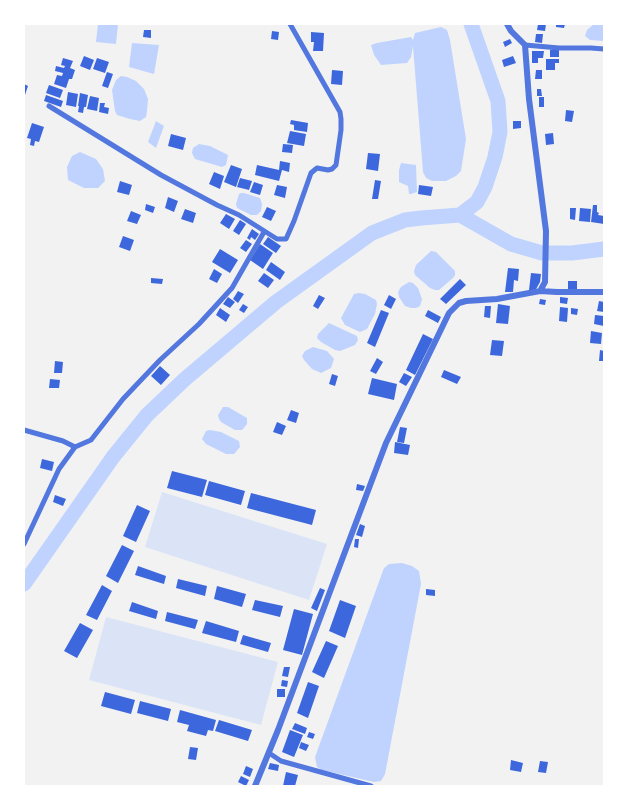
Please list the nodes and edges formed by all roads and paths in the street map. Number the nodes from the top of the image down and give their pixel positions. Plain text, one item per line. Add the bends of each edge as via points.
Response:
1 (290, 24) edge
2 (507, 24) edge
3 (525, 45) junction
4 (604, 49) edge
5 (49, 106) dead end
6 (264, 232) junction
7 (540, 291) junction
8 (604, 292) edge
9 (24, 430) edge
10 (75, 446) junction
11 (24, 544) edge
12 (269, 753) junction
13 (256, 786) edge
14 (371, 786) edge

1 - 6 street via 340,112 341,130 336,165 328,170 316,168 311,173 286,239 277,240
2 - 3 street
3 - 4 street
3 - 7 street via 546,231 545,282
5 - 6 street via 160,175 239,215
6 - 10 street via 232,288 123,399 92,440
7 - 8 street
7 - 12 street via 466,301 449,313 386,444
9 - 10 street
10 - 11 street via 59,469
12 - 13 street
12 - 14 street via 281,761

